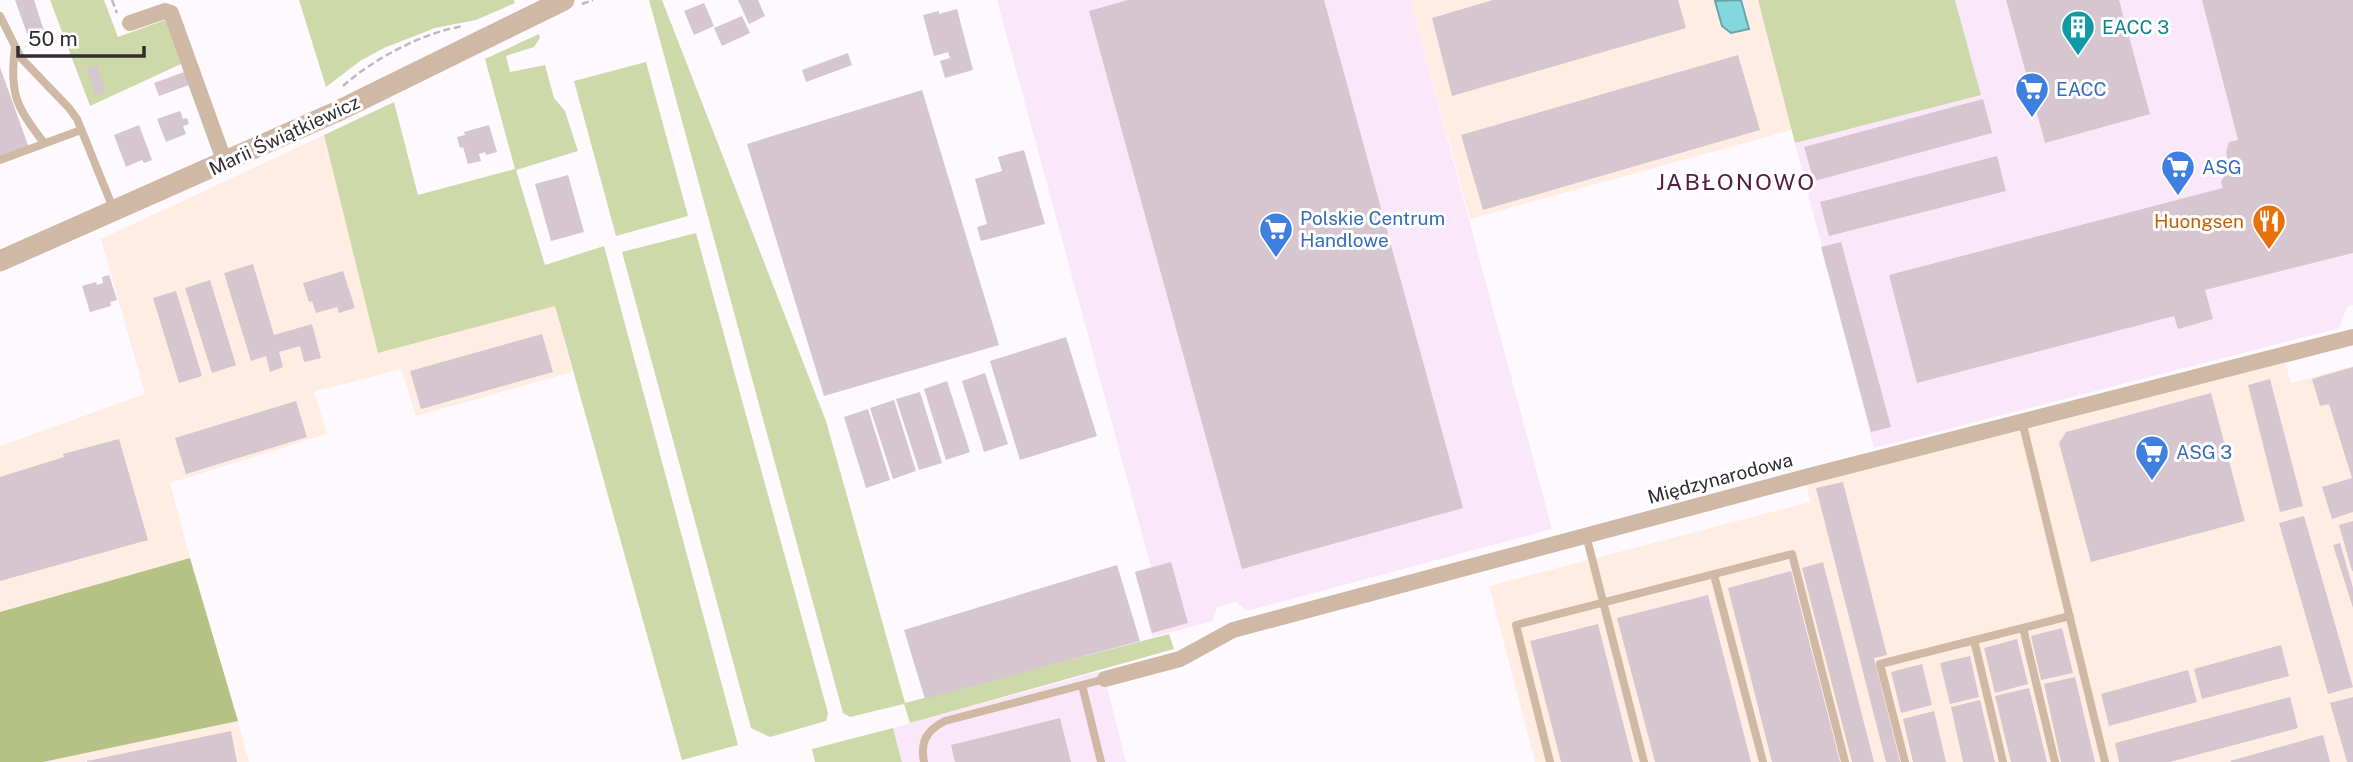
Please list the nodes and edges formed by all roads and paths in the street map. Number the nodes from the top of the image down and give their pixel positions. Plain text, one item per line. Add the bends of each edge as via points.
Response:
1 (564, 0) edge
2 (0, 16) edge
3 (130, 23) dead end
4 (15, 46) junction
5 (81, 130) junction
6 (44, 143) junction
7 (0, 160) edge
8 (225, 163) junction
9 (114, 211) junction
10 (0, 261) edge
11 (2353, 337) edge
12 (2022, 421) junction
13 (1586, 536) junction
14 (1714, 575) junction
15 (1603, 603) junction
16 (2070, 616) junction
17 (2023, 628) junction
18 (1974, 640) junction
19 (1105, 679) joint
20 (1082, 685) junction
21 (924, 762) edge
22 (1101, 762) edge
23 (1550, 762) edge
24 (1644, 762) edge
25 (1763, 762) edge
26 (1845, 762) edge
27 (1905, 762) edge
28 (2003, 762) edge
29 (2055, 762) edge
30 (2105, 762) edge

1 - 8 street, Marii Świątkiewicz
2 - 4 lane
3 - 8 street via 170,13
4 - 5 lane via 69,108
4 - 6 lane via 11,77 16,98
5 - 6 lane
5 - 9 lane
6 - 7 lane
8 - 9 street, Marii Świątkiewicz
9 - 10 street, Marii Świątkiewicz
11 - 12 street, Międzynarodowa
12 - 13 street, Międzynarodowa
12 - 16 lane
13 - 15 lane
13 - 19 street, Międzynarodowa via 1233,630 1180,659
14 - 15 lane
14 - 25 lane
14 - 26 lane via 1792,554
15 - 23 lane via 1516,625
15 - 24 lane
16 - 17 lane
16 - 30 lane
17 - 18 lane
17 - 29 lane
18 - 27 lane via 1880,664
18 - 28 lane
19 - 20 lane
20 - 21 lane via 945,720 925,738
20 - 22 lane

